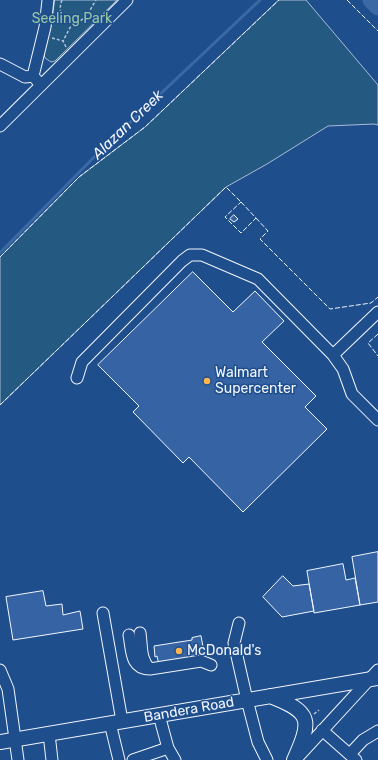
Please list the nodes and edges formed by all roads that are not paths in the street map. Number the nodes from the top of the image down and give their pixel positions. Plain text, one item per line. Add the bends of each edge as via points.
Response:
1 (48, 0) edge
2 (127, 0) edge
3 (0, 64) edge
4 (33, 76) junction
5 (41, 86) junction
6 (0, 126) edge
7 (378, 312) edge
8 (333, 355) junction
9 (77, 378) dead end
10 (378, 420) edge
11 (103, 613) dead end
12 (239, 623) dead end
13 (140, 633) dead end
14 (129, 635) dead end
15 (211, 665) dead end
16 (0, 670) edge
17 (150, 670) junction
18 (375, 676) edge
19 (269, 696) junction
20 (247, 700) junction
21 (159, 715) junction
22 (116, 722) junction
23 (322, 730) junction
24 (378, 730) edge
25 (49, 734) junction
26 (16, 740) junction
27 (0, 742) edge
28 (168, 748) junction
29 (353, 757) edge
30 (18, 760) edge
31 (52, 760) edge
32 (119, 760) edge
33 (133, 760) edge
34 (175, 760) edge
35 (267, 760) edge
36 (294, 760) edge

1 - 4 street via 46,27
2 - 5 street
3 - 4 street via 25,77
4 - 5 street
5 - 6 street
7 - 8 street
8 - 9 street via 258,279 202,255 190,255 82,362
8 - 10 street via 343,369 352,394
11 - 22 street
12 - 20 street via 234,643
13 - 17 street via 143,660
14 - 17 street via 134,663 138,668
15 - 17 street via 201,661
16 - 26 street via 8,689
18 - 19 main road, Bandera Road
18 - 23 street
19 - 20 main road, Bandera Road
19 - 36 main road via 294,707 306,722 306,731
20 - 21 main road, Bandera Road
20 - 35 street via 258,742
21 - 22 main road, Bandera Road
21 - 28 street
22 - 25 main road, Bandera Road
22 - 32 street
23 - 29 street
23 - 36 street
24 - 29 street via 363,740
25 - 26 main road, Bandera Road
25 - 31 street
26 - 27 main road, Bandera Road
26 - 30 street
28 - 33 street
28 - 34 street

